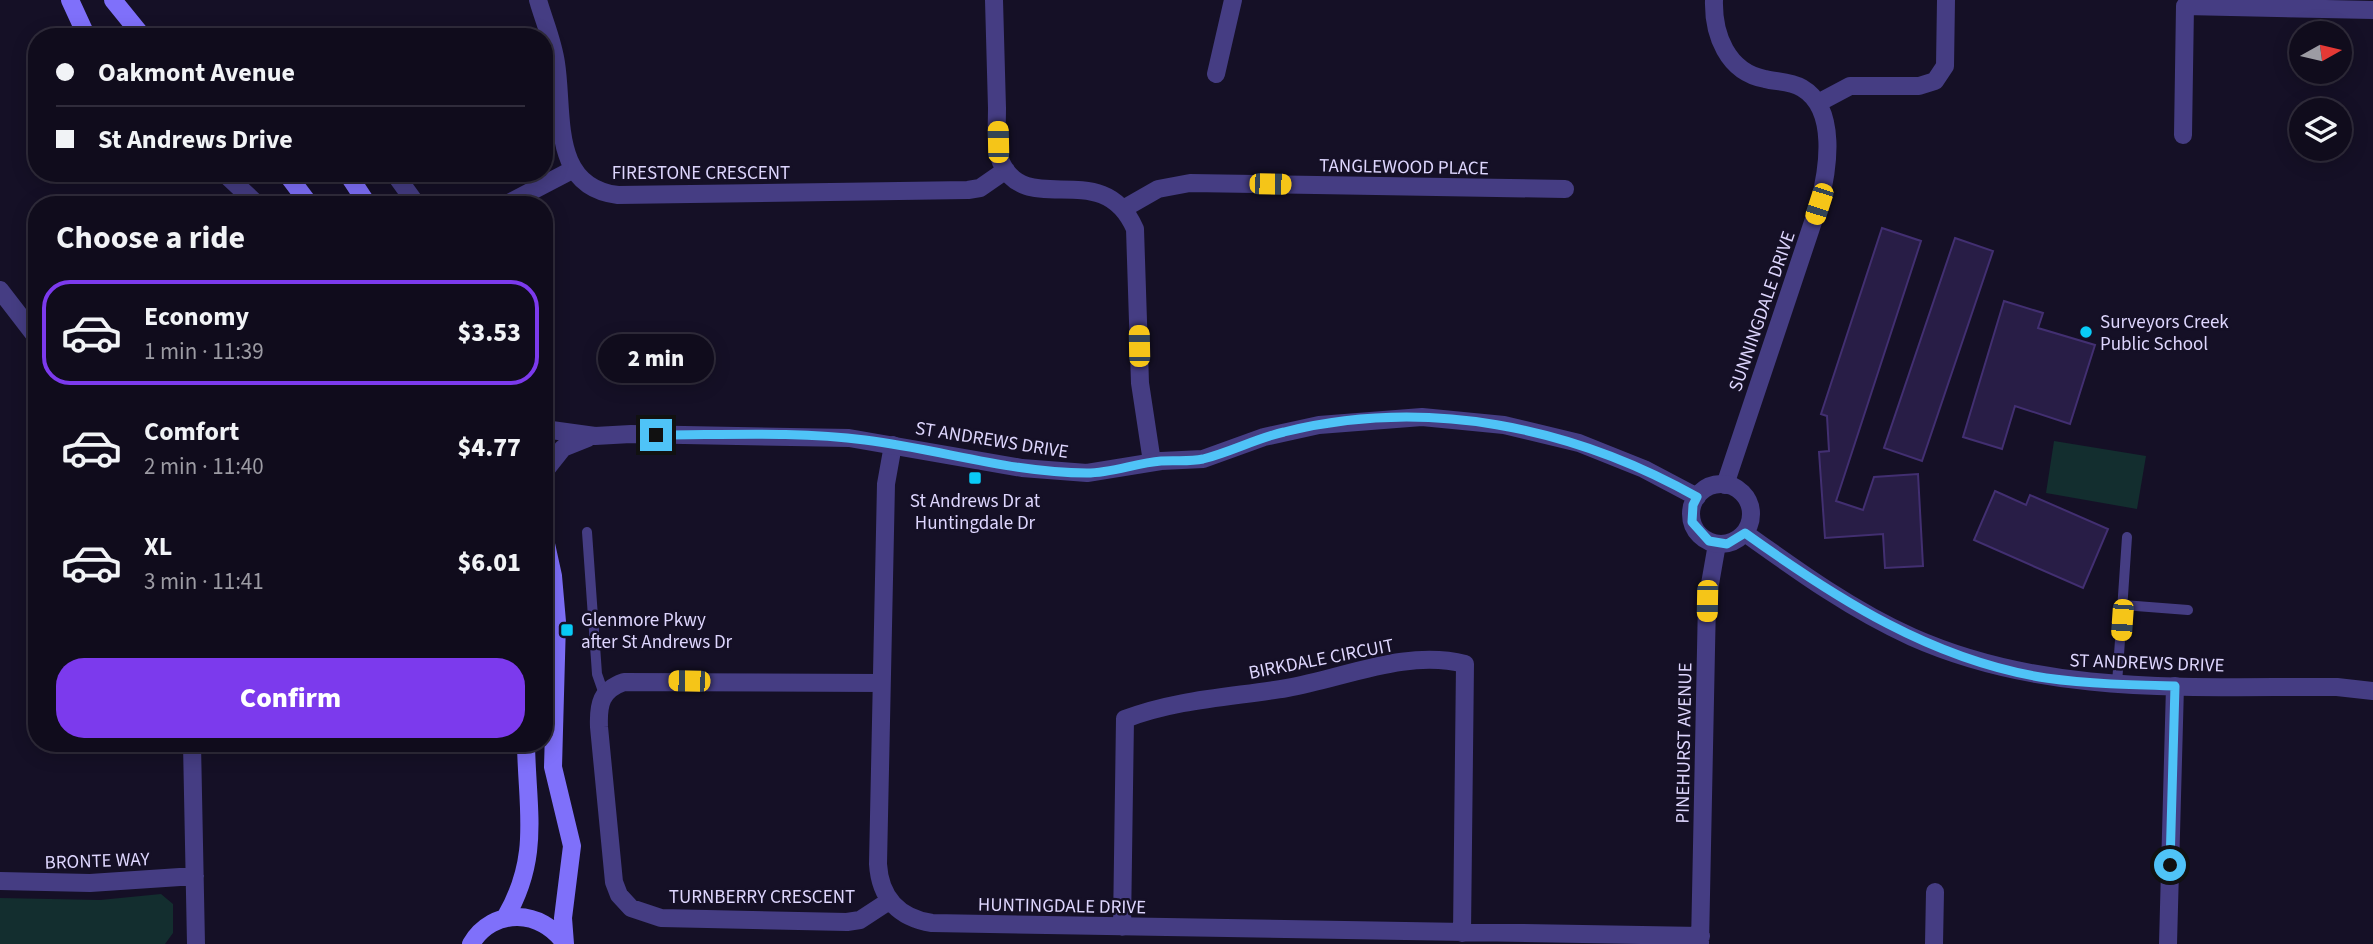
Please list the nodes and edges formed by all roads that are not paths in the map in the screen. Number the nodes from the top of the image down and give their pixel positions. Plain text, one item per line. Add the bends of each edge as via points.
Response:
1 (70, 0) edge
2 (113, 0) edge
3 (538, 0) edge
4 (994, 0) edge
5 (1233, 0) edge
6 (1714, 0) edge
7 (1947, 0) edge
8 (2373, 10) edge
9 (83, 28) edge
10 (136, 28) edge
11 (547, 28) edge
12 (553, 47) edge
13 (1216, 75) dead end
14 (1818, 103) junction
15 (2183, 135) dead end
16 (572, 170) junction
17 (1006, 170) junction
18 (553, 180) edge
19 (233, 182) edge
20 (549, 182) edge
21 (1564, 189) dead end
22 (248, 196) edge
23 (522, 196) edge
24 (1123, 209) junction
25 (0, 290) edge
26 (28, 326) edge
27 (553, 430) edge
28 (595, 436) junction
29 (893, 445) junction
30 (553, 461) edge
31 (1152, 462) junction
32 (1726, 485) junction
33 (1697, 497) junction
34 (587, 533) dead end
35 (1745, 533) junction
36 (2127, 537) dead end
37 (1717, 544) junction
38 (553, 590) edge
39 (2123, 605) junction
40 (2188, 610) dead end
41 (881, 683) junction
42 (2117, 684) junction
43 (2175, 686) junction
44 (2373, 691) edge
45 (604, 694) junction
46 (192, 752) edge
47 (526, 752) edge
48 (195, 876) junction
49 (0, 881) edge
50 (1935, 892) dead end
51 (889, 901) junction
52 (505, 918) junction
53 (1122, 927) junction
54 (1462, 933) junction
55 (1700, 940) edge
56 (196, 944) edge
57 (471, 944) edge
58 (565, 944) edge
59 (1934, 944) edge
60 (2168, 944) edge

1 - 9 main road
2 - 10 main road
3 - 11 street
4 - 17 street via 998,142
5 - 13 street
6 - 14 street via 1719,40 1735,63 1760,78 1799,86
7 - 14 street via 1947,73 1928,84 1850,86
8 - 15 street via 2185,6
12 - 16 street
14 - 32 street, SUNNINGDALE DRIVE via 1826,125 1822,195
16 - 17 street, FIRESTONE CRESCENT via 594,190 618,195 968,190
16 - 18 street
17 - 24 street via 1019,183 1036,189 1092,191 1108,196
19 - 22 street
20 - 23 street
21 - 24 street, TANGLEWOOD PLACE via 1190,183 1158,189
24 - 31 street via 1137,240 1140,383
25 - 26 street
27 - 28 street, ST ANDREWS DRIVE
28 - 29 street, ST ANDREWS DRIVE via 824,438
28 - 30 street, ST ANDREWS DRIVE via 563,448
29 - 31 street, ST ANDREWS DRIVE via 1068,473 1105,472
29 - 41 street via 886,484
31 - 33 street, ST ANDREWS DRIVE via 1203,459 1264,437 1319,425 1379,418 1450,419 1517,427 1578,443 1644,469
32 - 33 street via 1709,487
32 - 35 street via 1747,499 1751,516
33 - 37 street via 1692,522 1702,537
34 - 45 lane via 597,674
35 - 37 street via 1727,544
35 - 42 street, ST ANDREWS DRIVE via 1850,604 1932,645 2019,672
36 - 39 lane
37 - 55 street, PINEHURST AVENUE via 1707,601
38 - 58 main road via 557,614 554,779 572,846 564,901
39 - 40 lane
39 - 42 lane
41 - 45 street via 634,681 613,686
41 - 51 street via 878,864
42 - 43 street, ST ANDREWS DRIVE
43 - 44 street, ST ANDREWS DRIVE
43 - 60 street
45 - 51 street, TURNBERRY CRESCENT via 598,710 614,882 631,908 661,918 847,922 860,920
46 - 48 street
47 - 52 main road via 529,861
48 - 49 street, BRONTE WAY via 90,883
48 - 56 street
50 - 59 street
51 - 53 street, HUNTINGDALE DRIVE via 910,917 932,923
52 - 57 main road via 482,930
52 - 58 main road via 535,919
53 - 54 street, HUNTINGDALE DRIVE
53 - 54 street, BIRKDALE CIRCUIT via 1125,719 1220,696 1248,695 1441,658 1465,664
54 - 55 street, HUNTINGDALE DRIVE

